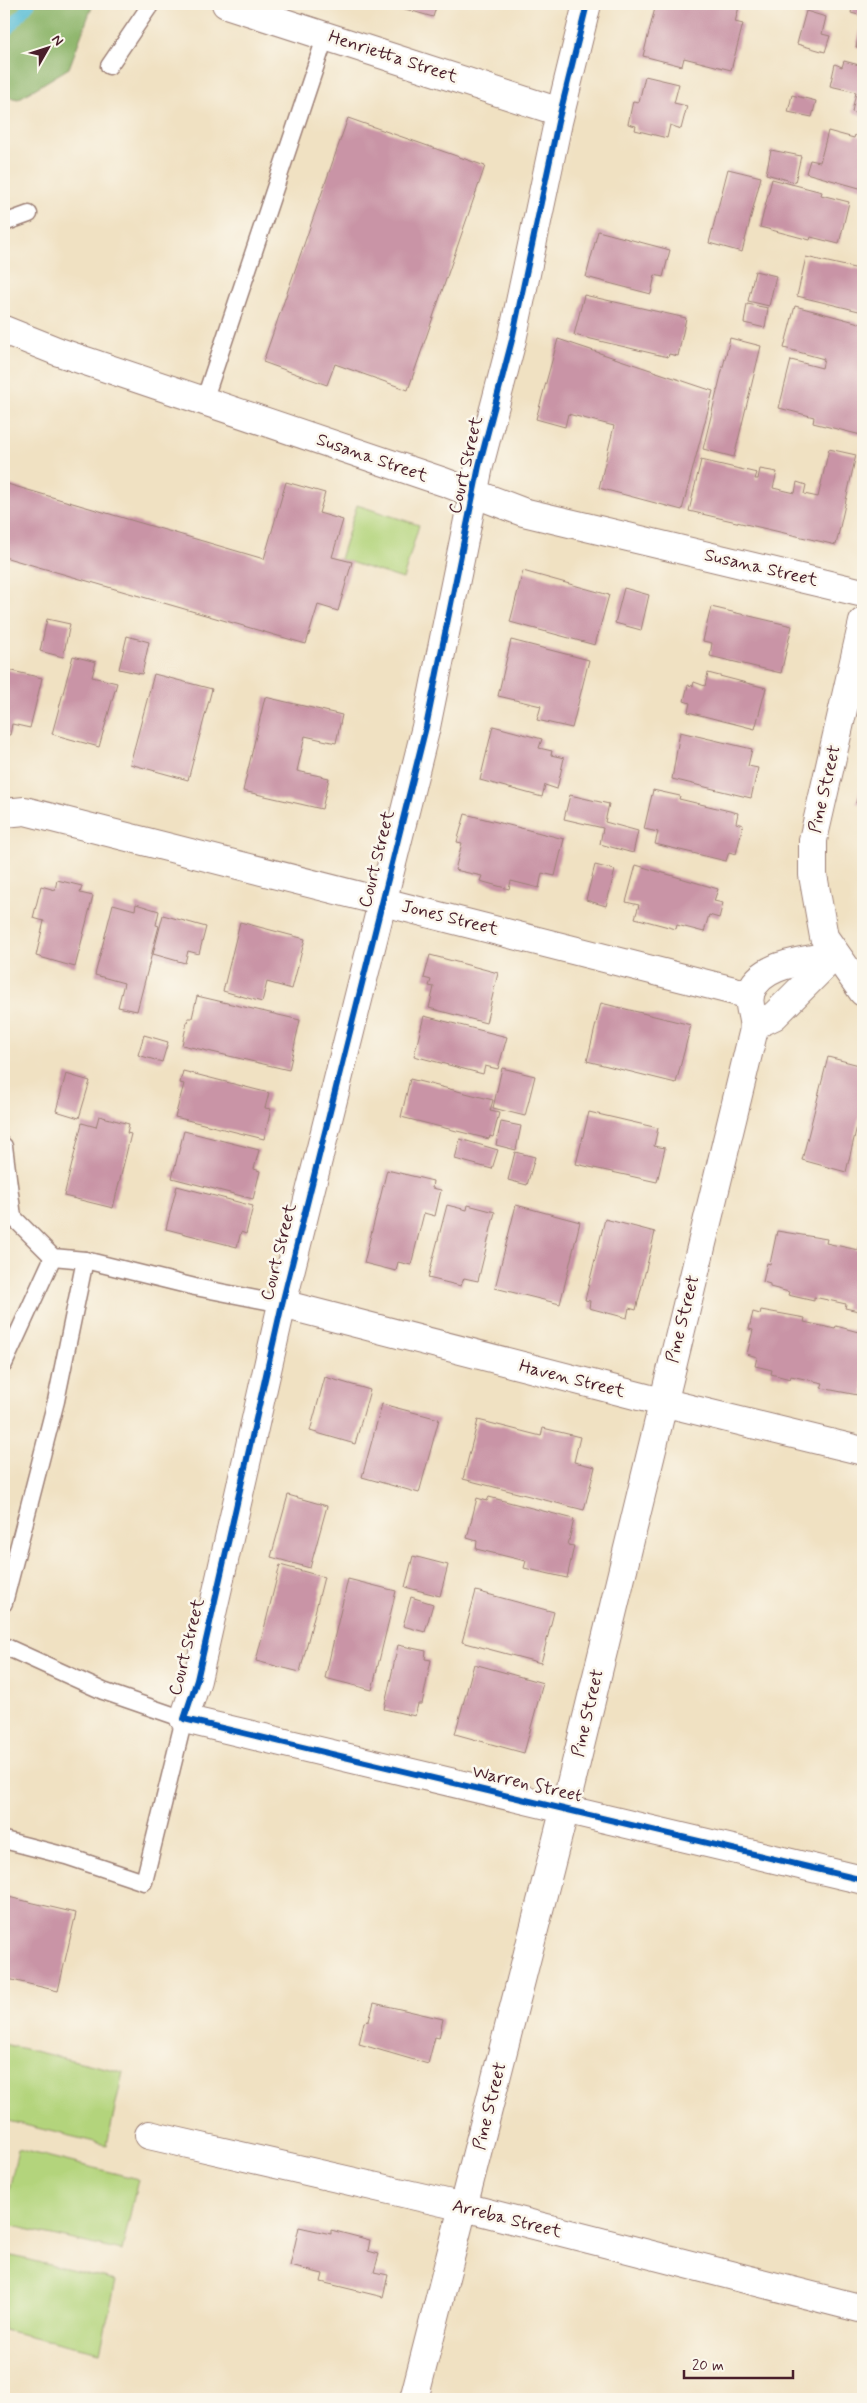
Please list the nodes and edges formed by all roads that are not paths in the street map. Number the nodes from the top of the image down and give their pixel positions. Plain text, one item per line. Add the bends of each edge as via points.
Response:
1 (151, 4) edge
2 (226, 4) edge
3 (587, 4) edge
4 (326, 35) junction
5 (109, 66) dead end
6 (560, 112) junction
7 (29, 214) dead end
8 (4, 224) edge
9 (4, 330) edge
10 (204, 401) junction
11 (474, 494) junction
12 (863, 593) edge
13 (863, 622) edge
14 (857, 681) edge
15 (4, 813) edge
16 (382, 901) junction
17 (835, 955) junction
18 (863, 992) edge
19 (750, 995) junction
20 (755, 1025) junction
21 (4, 1146) edge
22 (53, 1257) junction
23 (85, 1260) junction
24 (282, 1304) junction
25 (4, 1364) edge
26 (662, 1402) junction
27 (863, 1451) edge
28 (4, 1603) edge
29 (4, 1646) edge
30 (184, 1719) junction
31 (566, 1808) junction
32 (4, 1840) edge
33 (863, 1880) edge
34 (149, 2135) dead end
35 (464, 2208) junction
36 (863, 2309) edge
37 (414, 2399) edge

1 - 5 lane
2 - 4 street, Henrietta Street
3 - 6 street, Court Street
4 - 6 street, Henrietta Street
4 - 10 lane
6 - 11 street, Court Street via 512,340
7 - 8 lane
9 - 10 street, Susana Street
10 - 11 street, Susana Street
11 - 12 street, Susana Street via 523,512
11 - 16 street, Court Street via 426,727
13 - 14 street, Pine Street
14 - 17 street, Pine Street via 813,840 813,875 824,936
15 - 16 street, Jones Street via 25,811
16 - 19 street, Jones Street
16 - 24 street, Court Street
17 - 18 street
17 - 19 street via 776,968 758,980
17 - 20 street via 774,1016
19 - 20 street, Pine Street
20 - 26 street, Pine Street
21 - 22 lane via 13,1217
22 - 23 lane
22 - 25 lane
23 - 24 lane
23 - 28 lane via 56,1401
24 - 26 street, Haven Street
24 - 30 street, Court Street via 197,1680
26 - 27 street, Haven Street
26 - 31 street, Pine Street
29 - 30 lane via 103,1691
30 - 31 street, Warren Street
30 - 32 lane, Court Street via 144,1882
31 - 33 street, Warren Street
31 - 35 street, Pine Street
34 - 35 street, Arreba Street
35 - 36 street, Arreba Street
35 - 37 street, Pine Street

